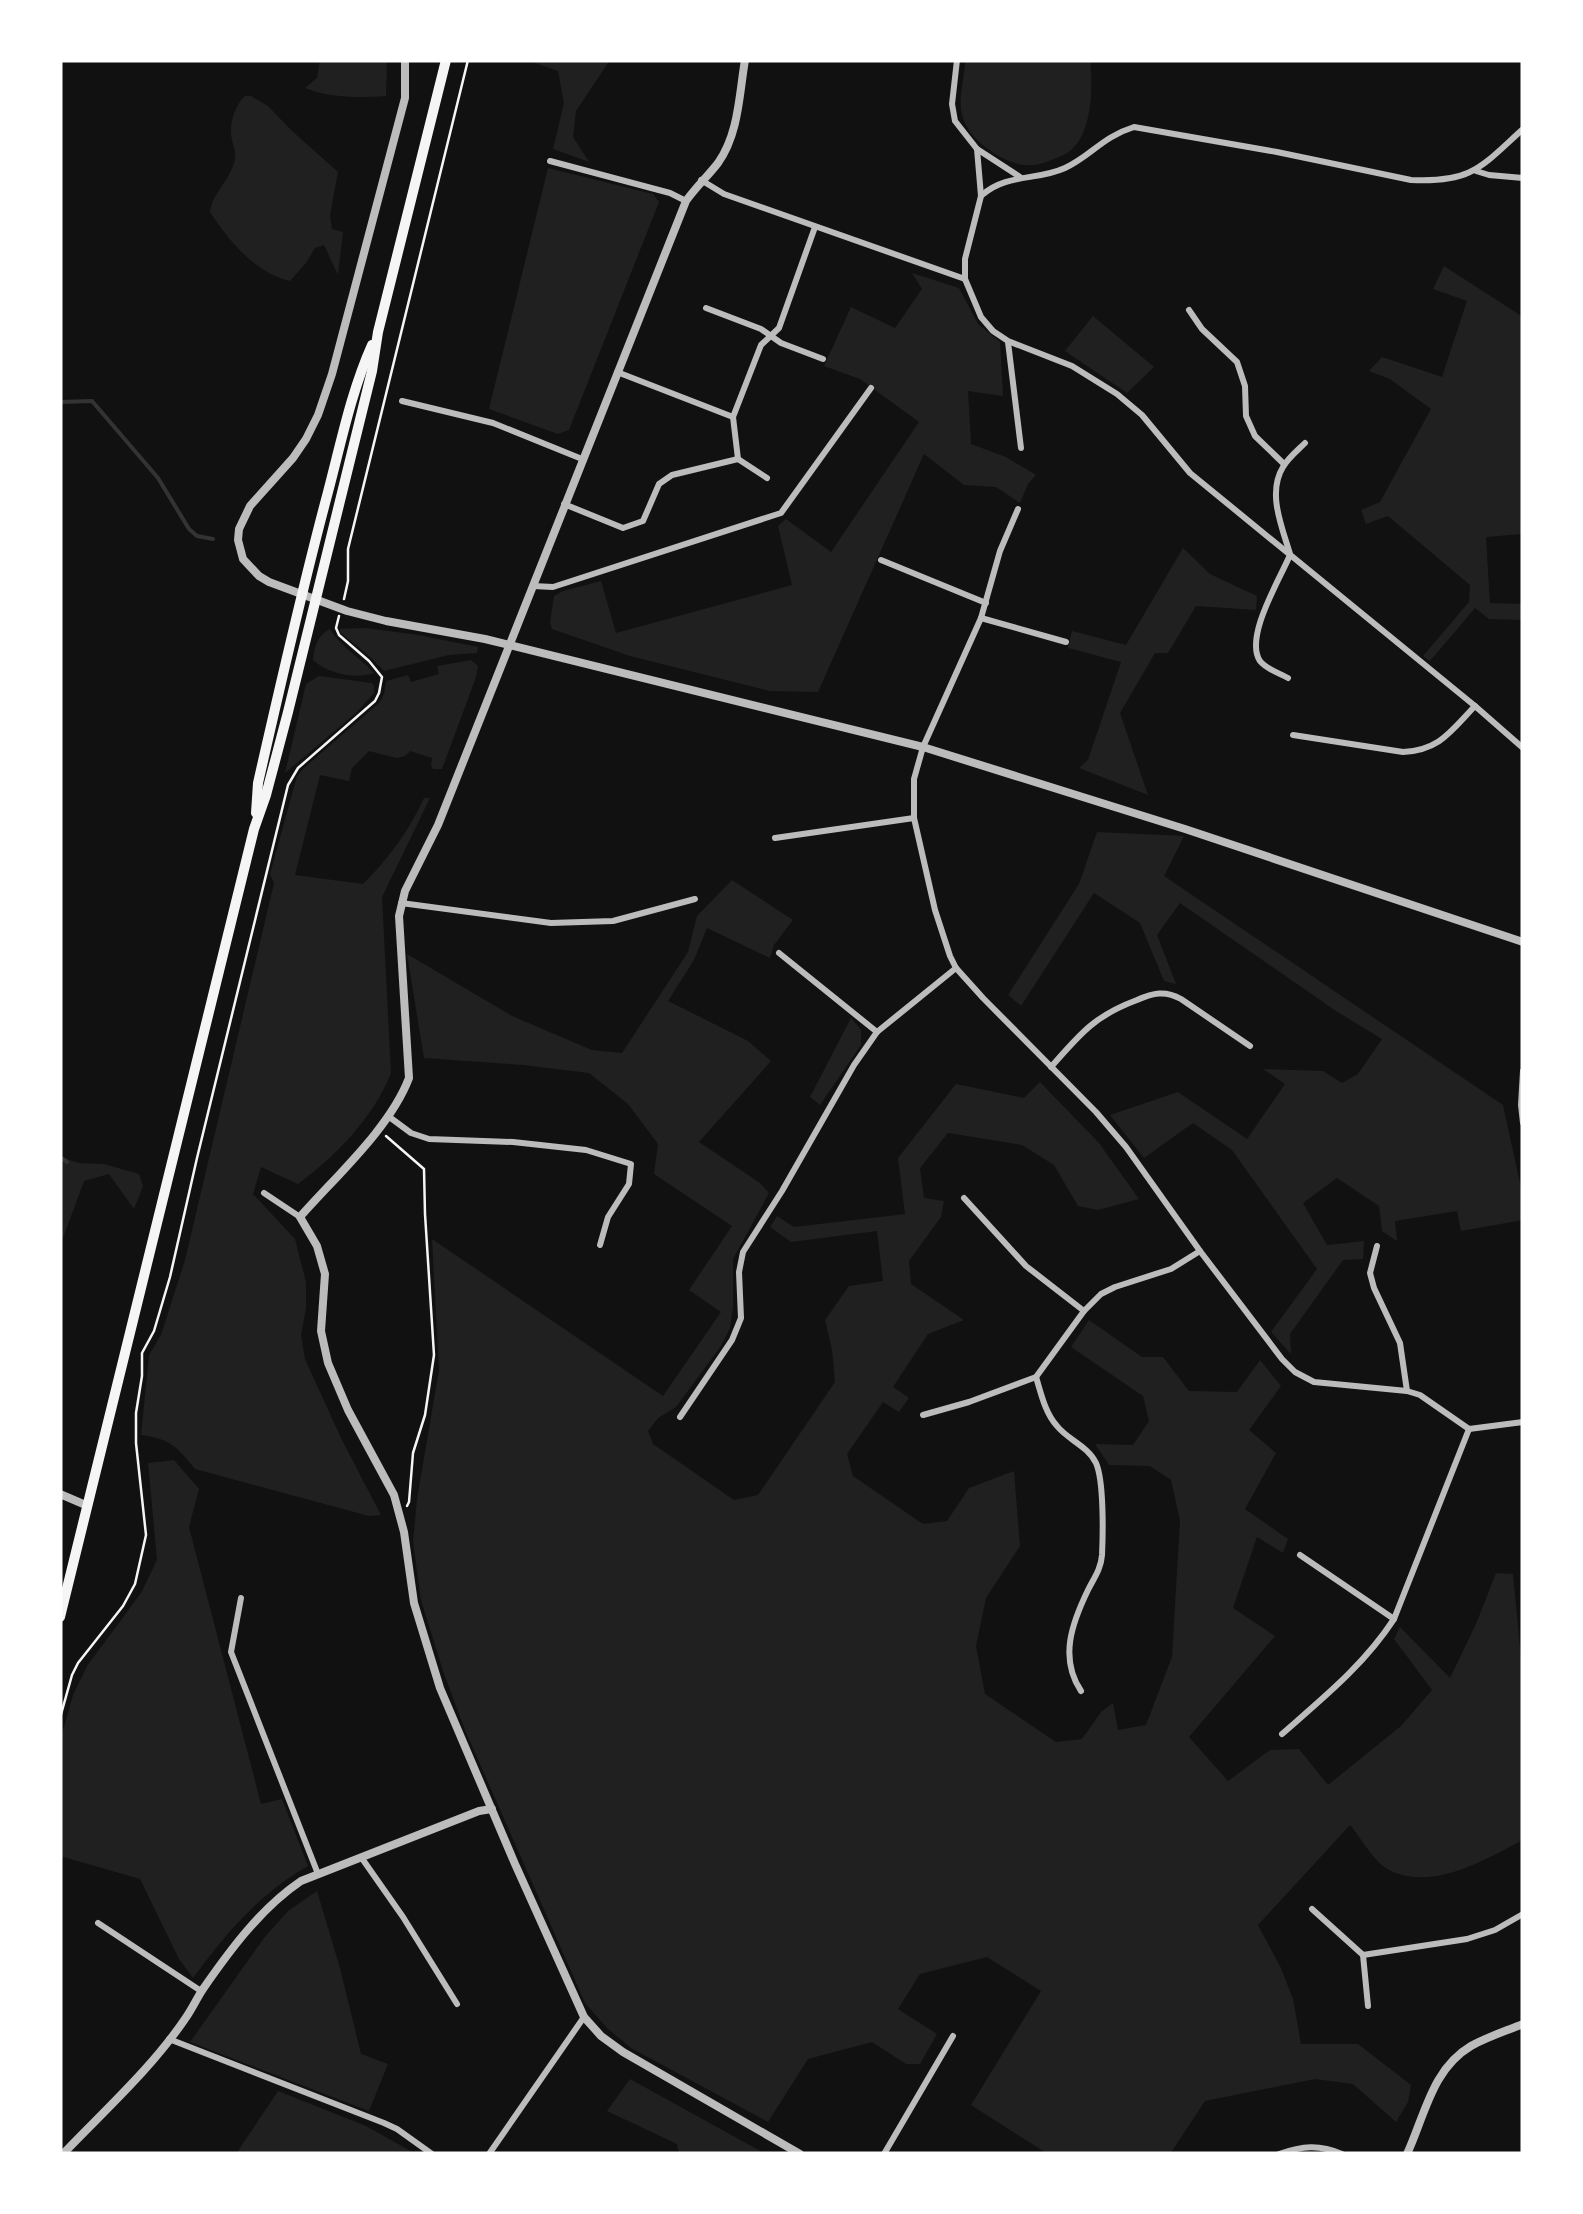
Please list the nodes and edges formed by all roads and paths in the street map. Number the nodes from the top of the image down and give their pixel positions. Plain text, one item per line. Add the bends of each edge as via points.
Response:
1 (405, 60) edge
2 (446, 60) edge
3 (468, 60) edge
4 (745, 60) edge
5 (957, 60) edge
6 (1523, 129) edge
7 (977, 149) junction
8 (550, 161) dead end
9 (1475, 171) junction
10 (1021, 178) junction
11 (1523, 178) edge
12 (701, 180) junction
13 (981, 196) junction
14 (686, 201) junction
15 (815, 226) junction
16 (965, 279) junction
17 (706, 308) dead end
18 (1189, 310) dead end
19 (378, 332) junction
20 (770, 336) junction
21 (1008, 340) junction
22 (823, 359) dead end
23 (617, 372) junction
24 (871, 388) dead end
25 (402, 401) dead end
26 (732, 417) junction
27 (1306, 443) dead end
28 (1021, 448) dead end
29 (582, 459) junction
30 (738, 460) junction
31 (1284, 464) junction
32 (768, 478) dead end
33 (564, 504) junction
34 (1018, 508) dead end
35 (1290, 555) junction
36 (881, 560) dead end
37 (533, 586) junction
38 (300, 594) junction
39 (315, 600) junction
40 (986, 603) junction
41 (341, 609) junction
42 (981, 618) junction
43 (1066, 642) dead end
44 (510, 645) junction
45 (1288, 678) dead end
46 (1475, 706) junction
47 (1293, 736) dead end
48 (923, 746) junction
49 (1523, 748) edge
50 (914, 818) junction
51 (254, 829) junction
52 (775, 838) dead end
53 (696, 899) dead end
54 (401, 903) junction
55 (1523, 942) edge
56 (778, 953) dead end
57 (956, 968) junction
58 (877, 1032) junction
59 (1250, 1046) dead end
60 (1051, 1067) junction
61 (1523, 1071) edge
62 (388, 1116) junction
63 (1523, 1123) edge
64 (378, 1130) junction
65 (264, 1193) dead end
66 (964, 1198) dead end
67 (300, 1216) junction
68 (600, 1245) dead end
69 (1377, 1246) dead end
70 (1200, 1251) junction
71 (1084, 1311) junction
72 (1036, 1376) junction
73 (1406, 1391) junction
74 (923, 1415) dead end
75 (680, 1418) dead end
76 (1523, 1422) edge
77 (1469, 1429) junction
78 (60, 1494) edge
79 (88, 1506) junction
80 (400, 1516) junction
81 (1300, 1555) dead end
82 (241, 1598) dead end
83 (60, 1618) edge
84 (1394, 1619) junction
85 (1082, 1692) dead end
86 (60, 1718) edge
87 (1282, 1734) dead end
88 (492, 1809) junction
89 (362, 1857) junction
90 (318, 1874) junction
91 (1312, 1909) dead end
92 (1523, 1914) edge
93 (98, 1923) dead end
94 (1363, 1955) junction
95 (202, 1991) junction
96 (457, 2004) dead end
97 (1368, 2006) dead end
98 (584, 2017) junction
99 (1523, 2024) edge
100 (953, 2036) dead end
101 (169, 2039) junction
102 (63, 2154) edge
103 (432, 2154) edge
104 (489, 2154) edge
105 (800, 2154) edge
106 (884, 2154) edge
107 (1279, 2154) edge
108 (1342, 2154) edge
109 (1407, 2154) edge

1 - 38 street via 404,98 318,415 239,529 240,551 251,568
2 - 19 highway
3 - 41 path via 348,549
4 - 12 street via 736,124 719,161
5 - 7 street via 955,121
6 - 9 street
7 - 10 street
7 - 13 street
8 - 14 street
9 - 10 street via 1412,180 1134,128 1114,133 1064,168
9 - 11 street
10 - 13 street
12 - 14 street
12 - 15 street
13 - 16 street
14 - 23 street
15 - 16 street
15 - 20 street via 779,328
16 - 21 street via 981,318
17 - 20 street
18 - 31 street via 1237,362 1246,416
19 - 38 highway
19 - 39 highway
20 - 22 street
20 - 26 street
21 - 28 street
21 - 35 street via 1072,366 1117,394 1190,473
23 - 26 street
23 - 29 street
24 - 37 street via 781,514 553,587
25 - 29 street via 494,423
26 - 30 street
27 - 31 street
29 - 33 street
30 - 32 street
30 - 33 street via 672,475 659,484 642,521 623,528
31 - 35 street via 1276,494
33 - 37 street
34 - 40 street
35 - 45 street via 1255,649 1262,664
35 - 46 street
36 - 40 street
37 - 44 street
38 - 39 street
38 - 51 highway
39 - 41 street
39 - 51 highway
40 - 42 street
41 - 44 street
41 - 86 path via 338,635 382,677 379,692 288,785 170,1277 142,1354 136,1443 146,1534 135,1584 78,1663
42 - 43 street
42 - 48 street
44 - 48 street
44 - 54 street
46 - 47 street via 1444,739 1418,751
46 - 49 street
48 - 50 street
48 - 55 street
50 - 52 street
50 - 57 street
51 - 79 highway
53 - 54 street via 613,921 551,924
54 - 62 street via 409,1078
56 - 58 street
57 - 58 street
57 - 60 street
58 - 75 street via 742,1252 740,1318 732,1340
59 - 60 street via 1182,999 1159,992 1097,1018
60 - 70 street via 1126,1147
61 - 63 street
62 - 64 street
62 - 68 street via 428,1139 586,1150 631,1164 629,1184
64 - 67 street
64 - 80 path via 424,1169 434,1355 409,1502
65 - 67 street
66 - 71 street via 1026,1266
67 - 80 street via 324,1274 321,1331 328,1364
69 - 73 street via 1370,1272 1400,1342
70 - 71 street via 1171,1269 1114,1287
70 - 73 street via 1304,1378
71 - 72 street
72 - 74 street
72 - 85 street via 1051,1418 1091,1456 1100,1478 1102,1558 1070,1647 1072,1676
73 - 77 street
76 - 77 street
77 - 84 street
78 - 79 street
79 - 83 highway
80 - 88 street via 414,1603 440,1688
81 - 84 street
82 - 90 street via 232,1652
84 - 87 street via 1350,1674
88 - 89 street
88 - 98 street
89 - 90 street
89 - 96 street
90 - 95 street via 266,1909
91 - 94 street
92 - 94 street via 1467,1939
93 - 95 street
94 - 97 street
95 - 101 street
98 - 104 street
98 - 105 street via 623,2052
99 - 109 street via 1451,2061
100 - 106 street
101 - 102 street
101 - 103 street via 384,2123
107 - 108 street via 1311,2145

